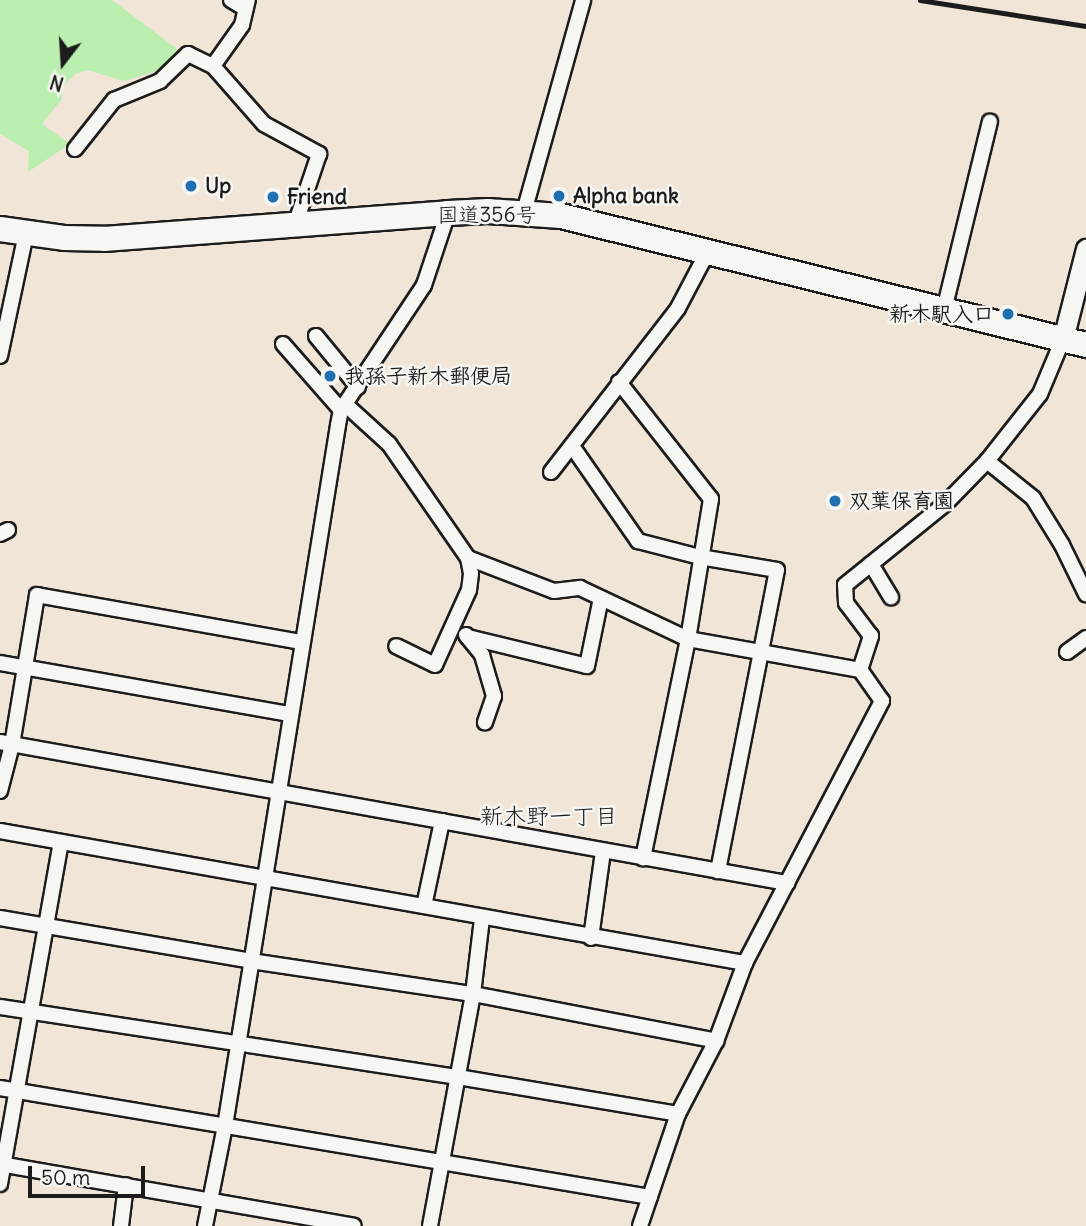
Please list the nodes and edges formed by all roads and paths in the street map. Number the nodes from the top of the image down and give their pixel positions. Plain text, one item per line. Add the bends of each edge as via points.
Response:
1 (231, 0) edge
2 (583, 0) edge
3 (247, 4) edge
4 (213, 66) junction
5 (990, 122) dead end
6 (75, 149) dead end
7 (524, 212) junction
8 (448, 213) junction
9 (295, 225) junction
10 (0, 229) edge
11 (26, 234) junction
12 (1086, 249) edge
13 (708, 251) junction
14 (944, 310) junction
15 (316, 336) dead end
16 (1074, 342) edge
17 (282, 344) dead end
18 (0, 356) edge
19 (619, 382) junction
20 (358, 387) junction
21 (343, 407) junction
22 (572, 446) junction
23 (988, 461) junction
24 (551, 472) dead end
25 (701, 557) junction
26 (468, 558) junction
27 (871, 564) junction
28 (1086, 594) edge
29 (891, 597) dead end
30 (601, 598) junction
31 (454, 621) junction
32 (468, 637) junction
33 (1086, 638) edge
34 (688, 639) junction
35 (302, 642) junction
36 (396, 646) dead end
37 (762, 651) junction
38 (1067, 652) dead end
39 (0, 663) edge
40 (23, 667) junction
41 (860, 670) junction
42 (289, 714) junction
43 (485, 722) dead end
44 (6, 743) edge
45 (0, 791) edge
46 (276, 791) junction
47 (442, 821) junction
48 (0, 831) edge
49 (61, 842) junction
50 (603, 850) junction
51 (643, 858) junction
52 (718, 871) junction
53 (262, 879) junction
54 (787, 883) junction
55 (424, 906) junction
56 (0, 918) edge
57 (482, 918) junction
58 (48, 927) junction
59 (590, 938) junction
60 (251, 961) junction
61 (745, 963) junction
62 (473, 994) junction
63 (0, 1007) edge
64 (32, 1010) junction
65 (716, 1041) junction
66 (237, 1044) junction
67 (458, 1077) junction
68 (0, 1088) edge
69 (18, 1090) junction
70 (678, 1114) junction
71 (225, 1126) junction
72 (442, 1160) junction
73 (2, 1164) edge
74 (0, 1184) edge
75 (126, 1185) junction
76 (650, 1196) junction
77 (211, 1202) junction
78 (121, 1226) edge
79 (205, 1226) edge
80 (354, 1226) edge
81 (430, 1226) edge
82 (640, 1226) edge

1 - 3 street
2 - 7 street
3 - 4 street via 242,25
4 - 6 street via 188,54 160,81 114,100
4 - 9 street via 264,124 319,154
5 - 14 street
7 - 8 highway, 国道356号
7 - 13 highway, 国道356号 via 592,222
8 - 9 highway, 国道356号
8 - 20 street via 424,285
9 - 11 highway, 国道356号 via 104,239
10 - 11 highway, 国道356号
11 - 18 street
12 - 16 street
13 - 14 highway, 国道356号
13 - 19 street via 678,307
14 - 16 highway, 国道356号
15 - 20 street
16 - 23 street
17 - 21 street
19 - 22 street
19 - 25 street via 711,499
20 - 21 street
21 - 26 street via 389,444
21 - 35 street
22 - 24 street
22 - 25 street via 638,541
23 - 27 street via 945,504
23 - 28 street via 1033,498
25 - 34 street
25 - 37 street via 777,570
26 - 30 street via 554,591 580,588
26 - 31 street via 469,590
27 - 29 street
27 - 41 street via 845,585 846,603 871,636
30 - 32 street via 587,666
30 - 34 street
31 - 32 street
31 - 36 street via 435,665
32 - 43 street via 482,655 494,696
33 - 38 street
34 - 37 street
34 - 51 street
35 - 40 street via 37,595
35 - 42 street
37 - 41 street
37 - 52 street
39 - 40 street
40 - 42 street
40 - 44 street
41 - 54 street via 882,701
42 - 46 street
44 - 45 street
44 - 46 street
46 - 47 street
46 - 53 street
47 - 50 street
47 - 55 street
48 - 49 street
49 - 53 street
49 - 58 street
50 - 51 street
50 - 59 street
51 - 52 street
52 - 54 street
53 - 55 street
53 - 60 street
54 - 61 street
55 - 57 street
56 - 58 street
57 - 59 street
57 - 62 street
58 - 60 street
58 - 64 street
59 - 61 street
60 - 62 street
60 - 66 street
61 - 65 street
62 - 65 street
62 - 67 street
63 - 64 street
64 - 66 street
64 - 69 street
65 - 70 street
66 - 67 street
66 - 71 street
67 - 70 street
67 - 72 street
68 - 69 street
69 - 71 street
69 - 73 street
70 - 76 street
71 - 72 street
71 - 77 street
72 - 76 street
72 - 81 street
73 - 74 street
73 - 75 street
75 - 77 street
75 - 78 street
76 - 82 street
77 - 79 street
77 - 80 street

